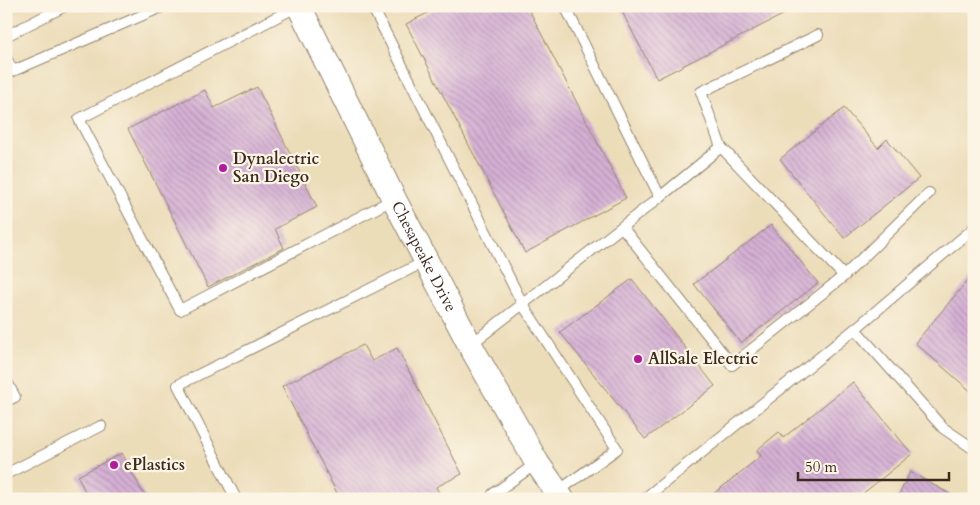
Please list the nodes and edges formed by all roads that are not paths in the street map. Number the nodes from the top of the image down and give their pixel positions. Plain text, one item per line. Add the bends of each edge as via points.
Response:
1 (65, 6) edge
2 (164, 6) edge
3 (298, 6) edge
4 (387, 6) edge
5 (565, 6) edge
6 (374, 9) edge
7 (818, 35) dead end
8 (6, 36) edge
9 (6, 58) edge
10 (721, 147) junction
11 (929, 193) dead end
12 (660, 197) junction
13 (394, 199) junction
14 (622, 227) junction
15 (974, 228) edge
16 (426, 261) junction
17 (844, 276) junction
18 (523, 305) junction
19 (855, 329) junction
20 (470, 345) junction
21 (6, 380) edge
22 (6, 401) edge
23 (101, 426) dead end
24 (974, 449) edge
25 (537, 463) junction
26 (6, 474) edge
27 (560, 496) edge
28 (236, 499) edge
29 (496, 499) edge
30 (644, 499) edge

1 - 8 lane
2 - 9 lane via 13,71
3 - 13 street, Chesapeake Drive
3 - 13 lane via 79,119 180,310
4 - 6 lane
5 - 12 lane
6 - 18 lane
7 - 10 lane via 701,92
10 - 12 lane
10 - 17 lane
11 - 17 lane
12 - 14 lane
13 - 16 street, Chesapeake Drive
14 - 17 lane via 732,365
14 - 18 lane
15 - 19 lane
16 - 20 street, Chesapeake Drive
16 - 28 lane via 178,385
18 - 20 lane
18 - 27 lane via 617,449
19 - 24 lane via 943,428
19 - 30 lane
20 - 25 street, Chesapeake Drive
21 - 22 lane via 15,397
23 - 26 lane
25 - 27 street, Chesapeake Drive
25 - 29 lane via 494,494

